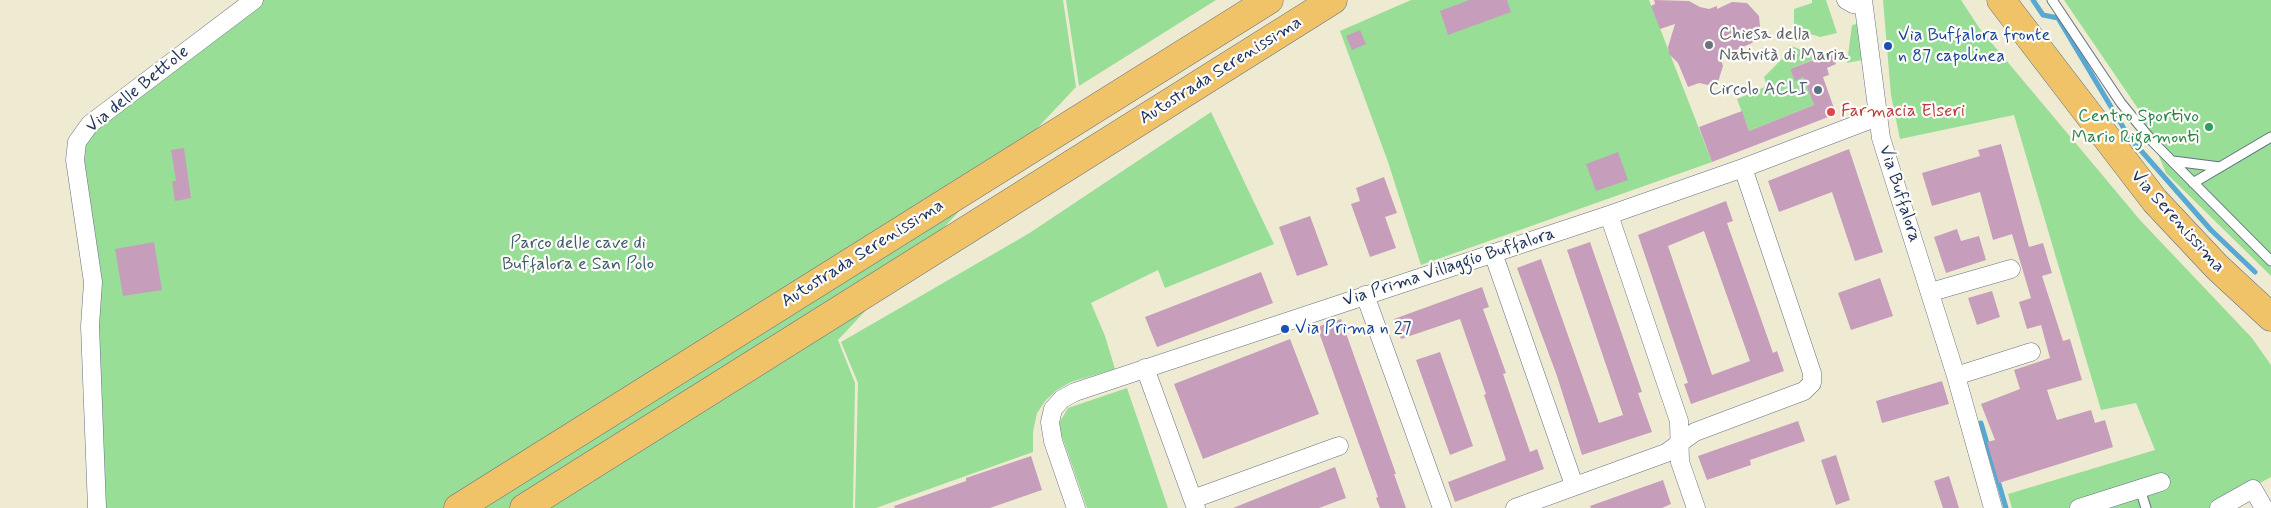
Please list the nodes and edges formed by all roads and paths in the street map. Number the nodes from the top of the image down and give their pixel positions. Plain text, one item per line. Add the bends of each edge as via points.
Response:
1 (254, 0) edge
2 (1269, 0) edge
3 (1333, 0) edge
4 (1846, 0) edge
5 (2000, 0) edge
6 (2052, 0) edge
7 (1863, 2) edge
8 (1877, 117) junction
9 (2271, 137) edge
10 (2173, 161) junction
11 (1743, 168) junction
12 (2220, 168) junction
13 (2193, 183) junction
14 (1609, 214) junction
15 (1493, 254) junction
16 (2271, 261) edge
17 (2011, 269) dead end
18 (1930, 292) junction
19 (1365, 295) junction
20 (2261, 303) edge
21 (2031, 352) dead end
22 (1145, 368) junction
23 (1956, 376) junction
24 (1680, 443) junction
25 (1339, 446) dead end
26 (2161, 482) dead end
27 (1574, 485) junction
28 (2140, 489) junction
29 (1195, 503) edge
30 (97, 508) edge
31 (458, 508) edge
32 (524, 508) edge
33 (1076, 508) edge
34 (1442, 508) edge
35 (1515, 508) edge
36 (1696, 508) edge
37 (1993, 508) edge
38 (2080, 508) edge
39 (2146, 508) edge
40 (2219, 508) edge
41 (2264, 508) edge

1 - 30 street, Via delle Bettole via 90,124 77,142 75,160 93,282 90,326
2 - 31 main road, Autostrada Serenissima
3 - 32 main road, Autostrada Serenissima
4 - 7 street, Via Buffalora via 1852,4
5 - 20 main road, Via Serenissima via 2154,201 2217,267
6 - 10 lane via 2121,103
7 - 8 street, Via Buffalora
8 - 11 street, Via Prima Villaggio Buffalora
8 - 18 street, Via Buffalora
9 - 12 lane
10 - 12 lane
10 - 13 lane
11 - 14 street, Via Prima Villaggio Buffalora
11 - 24 street via 1812,373 1812,384 1804,390 1695,432
12 - 13 lane
13 - 16 lane
14 - 15 street, Via Prima Villaggio Buffalora
14 - 24 street via 1679,421
15 - 19 street, Via Prima Villaggio Buffalora
15 - 27 street
17 - 18 street
18 - 23 street, Via Buffalora
19 - 22 street, Via Prima Villaggio Buffalora
19 - 34 street
21 - 23 street
22 - 29 street
22 - 33 street, Via Prima Villaggio Buffalora via 1075,392 1062,399 1053,410 1050,422 1053,441
23 - 37 street, Via Buffalora
24 - 27 street via 1666,454
24 - 36 street via 1680,462
25 - 29 street
26 - 28 street
27 - 35 street
28 - 38 street
28 - 39 lane
40 - 41 street via 2253,489

